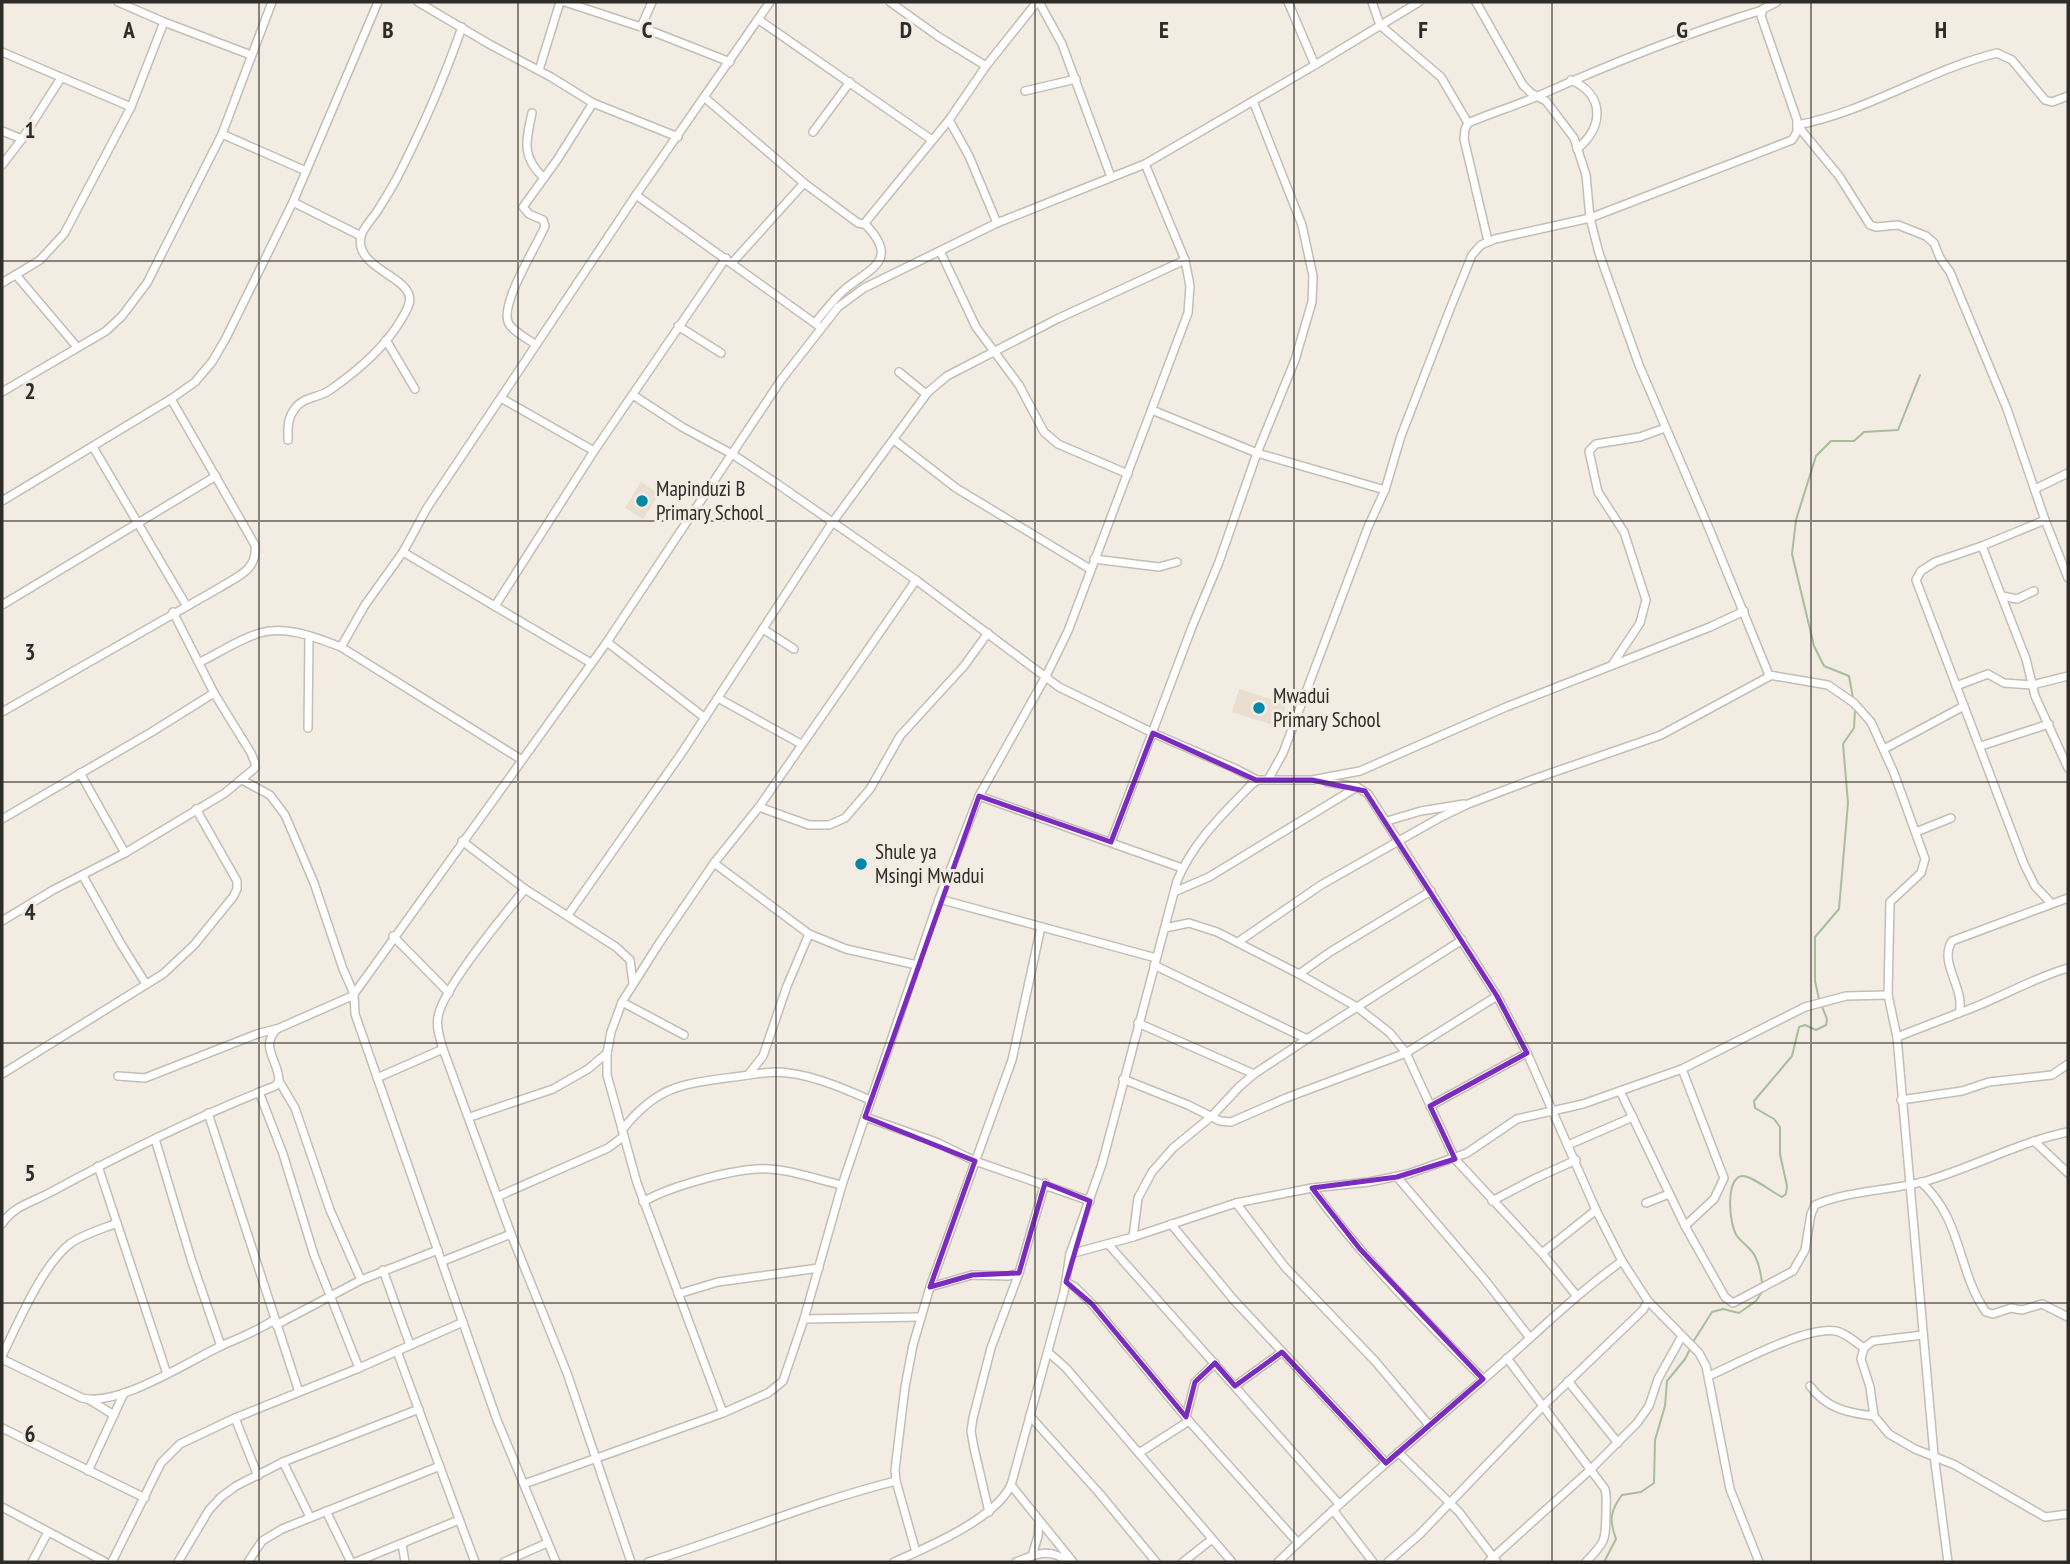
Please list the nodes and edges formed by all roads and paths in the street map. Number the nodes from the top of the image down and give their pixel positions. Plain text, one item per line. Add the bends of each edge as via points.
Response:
1 (118, 2) edge
2 (272, 2) edge
3 (378, 2) edge
4 (418, 2) edge
5 (562, 2) edge
6 (652, 2) edge
7 (770, 2) edge
8 (890, 2) edge
9 (1038, 2) edge
10 (1288, 2) edge
11 (1372, 2) edge
12 (1419, 2) edge
13 (1476, 2) edge
14 (1777, 2) edge
15 (1763, 9) junction
16 (759, 19) junction
17 (164, 22) junction
18 (1380, 25) junction
19 (462, 27) junction
20 (641, 27) junction
21 (2, 52) edge
22 (251, 55) junction
23 (730, 62) junction
24 (1315, 65) junction
25 (986, 66) junction
26 (539, 70) junction
27 (61, 78) junction
28 (1076, 79) junction
29 (1571, 80) junction
30 (850, 82) junction
31 (1025, 91) dead end
32 (1538, 96) junction
33 (2068, 96) edge
34 (704, 97) junction
35 (1253, 101) junction
36 (593, 103) junction
37 (131, 107) junction
38 (532, 113) dead end
39 (949, 120) junction
40 (1468, 123) junction
41 (1797, 125) junction
42 (2, 131) edge
43 (813, 132) dead end
44 (222, 134) junction
45 (678, 137) junction
46 (22, 139) junction
47 (932, 140) junction
48 (1577, 149) junction
49 (1144, 164) junction
50 (2, 166) edge
51 (306, 171) junction
52 (1111, 177) junction
53 (544, 178) junction
54 (804, 183) junction
55 (636, 195) junction
56 (293, 202) junction
57 (1590, 218) junction
58 (997, 223) junction
59 (865, 224) junction
60 (361, 236) junction
61 (1488, 241) junction
62 (940, 251) junction
63 (729, 260) junction
64 (1185, 260) junction
65 (16, 275) junction
66 (2, 283) edge
67 (817, 325) junction
68 (678, 326) junction
69 (386, 340) junction
70 (536, 345) junction
71 (77, 347) junction
72 (721, 352) dead end
73 (996, 352) junction
74 (899, 372) dead end
75 (415, 389) dead end
76 (2, 392) edge
77 (926, 394) junction
78 (633, 395) junction
79 (501, 398) junction
80 (171, 399) junction
81 (1152, 410) junction
82 (1665, 428) junction
83 (289, 440) dead end
84 (894, 440) junction
85 (93, 447) junction
86 (594, 451) junction
87 (1257, 453) junction
88 (732, 454) junction
89 (2068, 473) edge
90 (1128, 474) junction
91 (216, 476) junction
92 (2035, 489) junction
93 (1385, 490) junction
94 (2, 501) edge
95 (2045, 520) junction
96 (140, 523) junction
97 (832, 523) junction
98 (1982, 546) junction
99 (403, 552) junction
100 (1094, 559) junction
101 (1177, 562) dead end
102 (1090, 569) junction
103 (2068, 579) edge
104 (916, 580) junction
105 (2035, 591) dead end
106 (2002, 596) junction
107 (2, 605) edge
108 (186, 605) junction
109 (495, 606) junction
110 (1744, 611) junction
111 (173, 612) junction
112 (764, 629) junction
113 (988, 633) junction
114 (309, 636) junction
115 (607, 642) junction
116 (341, 647) junction
117 (794, 649) dead end
118 (200, 662) junction
119 (591, 663) junction
120 (1611, 665) junction
121 (1046, 676) junction
122 (1770, 676) junction
123 (2068, 676) edge
124 (2032, 685) junction
125 (1956, 686) junction
126 (214, 693) junction
127 (718, 698) junction
128 (1965, 706) junction
129 (2, 712) edge
130 (705, 718) junction
131 (2049, 724) junction
132 (308, 728) dead end
133 (1153, 733) junction
134 (801, 744) junction
135 (1981, 746) junction
136 (1884, 749) junction
137 (522, 760) junction
138 (2067, 763) edge
139 (80, 773) junction
140 (1269, 778) junction
141 (242, 780) junction
142 (1257, 780) junction
143 (1312, 780) junction
144 (1357, 787) junction
145 (979, 796) junction
146 (1468, 804) junction
147 (759, 807) junction
148 (196, 809) junction
149 (1951, 818) dead end
150 (2, 819) edge
151 (1387, 821) junction
152 (1916, 832) junction
153 (462, 841) junction
154 (1399, 841) junction
155 (1111, 842) junction
156 (125, 853) junction
157 (714, 863) junction
158 (1182, 868) junction
159 (83, 876) junction
160 (524, 889) junction
161 (1431, 891) junction
162 (1174, 892) junction
163 (2068, 898) edge
164 (939, 899) junction
165 (2051, 903) junction
166 (568, 915) junction
167 (2, 920) edge
168 (1041, 927) junction
169 (1165, 928) junction
170 (810, 934) junction
171 (393, 936) junction
172 (1462, 940) junction
173 (1238, 942) junction
174 (1155, 962) junction
175 (918, 965) junction
176 (2068, 968) edge
177 (1299, 974) junction
178 (632, 983) junction
179 (146, 984) junction
180 (449, 993) junction
181 (353, 995) junction
182 (1888, 995) junction
183 (1497, 996) junction
184 (622, 1002) junction
185 (1357, 1007) junction
186 (1959, 1013) junction
187 (1138, 1023) junction
188 (277, 1029) junction
189 (684, 1035) dead end
190 (1897, 1037) junction
191 (1307, 1039) junction
192 (443, 1049) junction
193 (607, 1053) junction
194 (1406, 1053) junction
195 (1527, 1053) junction
196 (2068, 1064) edge
197 (1682, 1069) junction
198 (2, 1074) edge
199 (1254, 1074) junction
200 (747, 1075) junction
201 (118, 1076) dead end
202 (377, 1078) junction
203 (1123, 1079) junction
204 (279, 1082) junction
205 (1620, 1091) junction
206 (259, 1092) junction
207 (870, 1100) junction
208 (1901, 1100) junction
209 (1430, 1106) junction
210 (1553, 1112) junction
211 (208, 1113) junction
212 (1212, 1115) junction
213 (470, 1117) junction
214 (864, 1117) junction
215 (1633, 1117) junction
216 (2068, 1132) edge
217 (623, 1133) junction
218 (155, 1139) junction
219 (2034, 1141) junction
220 (1568, 1145) junction
221 (1455, 1158) junction
222 (1576, 1160) junction
223 (975, 1161) junction
224 (98, 1166) junction
225 (2068, 1173) edge
226 (1396, 1177) junction
227 (1922, 1182) junction
228 (1045, 1183) junction
229 (1910, 1184) junction
230 (842, 1185) junction
231 (1312, 1188) junction
232 (1669, 1194) junction
233 (499, 1196) junction
234 (1090, 1201) junction
235 (643, 1202) junction
236 (1492, 1202) junction
237 (1236, 1203) junction
238 (1647, 1203) dead end
239 (1596, 1210) junction
240 (117, 1223) junction
241 (2, 1224) edge
242 (1171, 1224) junction
243 (1685, 1226) junction
244 (511, 1234) junction
245 (1133, 1237) junction
246 (1108, 1244) junction
247 (438, 1250) junction
248 (1542, 1253) junction
249 (1070, 1254) junction
250 (443, 1261) junction
251 (1622, 1261) junction
252 (819, 1268) junction
253 (383, 1270) junction
254 (1019, 1273) junction
255 (361, 1279) junction
256 (1066, 1282) junction
257 (930, 1287) junction
258 (678, 1294) junction
259 (1576, 1295) junction
260 (330, 1297) junction
261 (1648, 1301) junction
262 (921, 1317) junction
263 (2068, 1317) edge
264 (804, 1319) junction
265 (275, 1322) junction
266 (463, 1322) junction
267 (1923, 1335) junction
268 (1682, 1336) junction
269 (1530, 1338) junction
270 (410, 1345) junction
271 (221, 1346) junction
272 (1864, 1348) junction
273 (397, 1351) junction
274 (1048, 1352) junction
275 (1282, 1352) junction
276 (2, 1357) edge
277 (1507, 1358) junction
278 (1215, 1363) junction
279 (359, 1368) junction
280 (167, 1374) junction
281 (1709, 1376) junction
282 (1483, 1379) junction
283 (1568, 1381) junction
284 (1235, 1386) junction
285 (1810, 1386) dead end
286 (299, 1392) junction
287 (124, 1393) junction
288 (87, 1399) junction
289 (1543, 1406) junction
290 (419, 1409) junction
291 (723, 1413) junction
292 (114, 1415) junction
293 (1030, 1416) junction
294 (1874, 1416) junction
295 (235, 1418) junction
296 (1187, 1419) junction
297 (1429, 1425) junction
298 (2, 1428) edge
299 (1618, 1443) junction
300 (1398, 1452) junction
301 (1139, 1453) junction
302 (1934, 1455) junction
303 (597, 1458) junction
304 (283, 1462) junction
305 (1386, 1463) junction
306 (440, 1466) junction
307 (1590, 1470) junction
308 (88, 1471) junction
309 (258, 1476) junction
310 (896, 1481) junction
311 (524, 1484) junction
312 (1011, 1485) junction
313 (145, 1498) junction
314 (1450, 1503) junction
315 (2, 1507) edge
316 (1336, 1507) junction
317 (326, 1511) junction
318 (989, 1512) junction
319 (2068, 1514) edge
320 (310, 1517) junction
321 (459, 1520) junction
322 (1039, 1521) junction
323 (48, 1532) junction
324 (1211, 1540) junction
325 (547, 1543) junction
326 (1298, 1543) junction
327 (402, 1544) junction
328 (916, 1552) junction
329 (1032, 1556) junction
330 (1493, 1560) edge
331 (32, 1562) edge
332 (106, 1562) edge
333 (112, 1562) edge
334 (178, 1562) edge
335 (248, 1562) edge
336 (354, 1562) edge
337 (405, 1562) edge
338 (475, 1562) edge
339 (504, 1562) edge
340 (556, 1562) edge
341 (631, 1562) edge
342 (648, 1562) edge
343 (894, 1562) edge
344 (1016, 1562) edge
345 (1071, 1562) edge
346 (1156, 1562) edge
347 (1183, 1562) edge
348 (1232, 1562) edge
349 (1278, 1562) edge
350 (1373, 1562) edge
351 (1388, 1562) edge
352 (1586, 1562) edge
353 (1759, 1562) edge
354 (1948, 1562) edge

1 - 17 street
2 - 22 street
3 - 51 street
4 - 19 street
5 - 20 street
5 - 26 street
6 - 20 street
7 - 16 street
8 - 25 street
9 - 25 street
9 - 28 street
10 - 24 street
11 - 18 street
12 - 18 street
13 - 32 street via 1517,76
14 - 15 street
15 - 29 street
15 - 41 street via 1762,20
16 - 23 street
16 - 30 street
17 - 22 street
17 - 37 street
18 - 24 street
18 - 40 street via 1441,77
19 - 26 street
19 - 60 street via 425,120
20 - 23 street
21 - 27 street
22 - 44 street
23 - 34 street
24 - 35 street
25 - 39 street
26 - 36 street
27 - 37 street
27 - 46 street
28 - 31 street
28 - 52 street
29 - 32 street
29 - 48 street via 1587,88 1596,109 1592,133
30 - 43 street
30 - 47 street
32 - 40 street
32 - 48 street via 1571,132
33 - 41 street via 2045,100 2012,60 1997,53 1841,115
34 - 45 street
34 - 54 street
35 - 49 street
35 - 87 street via 1302,225 1314,287 1303,338
36 - 45 street
36 - 53 street
37 - 65 street via 64,233 40,260
38 - 53 street via 529,160
39 - 47 street
39 - 58 street via 970,156
40 - 61 street via 1464,139
41 - 57 street via 1794,138 1787,143
41 - 92 street via 1839,176 1870,225 1908,227 1932,241 1954,278
42 - 46 street
44 - 51 street
44 - 71 street via 136,300 106,331
45 - 55 street
46 - 50 street
47 - 59 street
48 - 57 street via 1586,175
49 - 52 street
49 - 64 street
51 - 56 street
52 - 58 street
53 - 70 street via 523,207 543,219 545,226 506,315 510,326
54 - 59 street
54 - 63 street
55 - 63 street
55 - 70 street
56 - 60 street
56 - 80 street via 212,362
57 - 61 street
57 - 82 street
58 - 62 street
59 - 67 street via 881,257 869,274 844,290
60 - 69 street via 365,255 410,298 402,320
61 - 93 street via 1472,255 1401,436
62 - 67 street via 864,288
62 - 73 street via 976,327
63 - 67 street
63 - 68 street
64 - 73 street
64 - 81 street via 1190,286 1188,313
65 - 66 street
65 - 71 street
67 - 88 street
68 - 72 street
68 - 78 street
69 - 75 street
69 - 83 street via 329,391 295,408 288,424
70 - 79 street
71 - 76 street
73 - 77 street via 947,376
73 - 90 street via 1051,439
74 - 77 street
77 - 84 street
78 - 86 street
78 - 88 street
79 - 86 street
79 - 99 street
80 - 85 street
80 - 91 street
81 - 87 street
81 - 90 street
82 - 110 street
82 - 120 street via 1597,444 1590,451 1598,492 1624,532 1646,600 1640,623
84 - 97 street
84 - 102 street via 956,488
85 - 94 street
85 - 96 street
86 - 109 street
87 - 93 street
87 - 133 street
88 - 97 street
88 - 115 street
89 - 92 street
90 - 100 street
91 - 96 street
91 - 108 street via 255,545 256,556 243,573
92 - 95 street
93 - 140 street via 1283,753
95 - 98 street
95 - 103 street
96 - 107 street
96 - 108 street
97 - 104 street
97 - 112 street
98 - 106 street
98 - 125 street via 1935,562 1916,580
99 - 109 street
99 - 116 street
100 - 101 street via 1159,567
100 - 102 street
102 - 121 street
104 - 113 street
104 - 134 street
105 - 106 street via 2017,599
106 - 124 street
108 - 111 street
109 - 119 street
110 - 120 street
110 - 122 street
111 - 118 street
111 - 129 street
112 - 117 street
112 - 127 street
113 - 121 street
113 - 147 street via 900,736 870,789 845,818 817,827
114 - 116 street
114 - 118 street via 260,633
114 - 132 street
115 - 119 street
115 - 130 street
116 - 137 street
118 - 126 street
119 - 137 street
120 - 143 street via 1360,771
121 - 133 street via 1059,687
121 - 145 street
122 - 136 street via 1834,689 1871,722
122 - 146 street via 1661,735
123 - 124 street
124 - 125 street via 2001,682 1988,674
124 - 131 street
125 - 128 street
126 - 139 street
126 - 141 street via 255,763
127 - 130 street
127 - 134 street
128 - 135 street
128 - 136 street
130 - 166 street
131 - 135 street
131 - 138 street
133 - 142 street
133 - 155 street
134 - 147 street
135 - 165 street via 2026,870
136 - 152 street
137 - 153 street
139 - 150 street
139 - 156 street
140 - 142 street
140 - 143 street
141 - 148 street
141 - 181 street via 270,795 285,815
142 - 158 street via 1212,826
143 - 144 street
144 - 151 street via 1368,794
144 - 162 street via 1209,877
145 - 155 street
145 - 164 street
146 - 151 street
146 - 154 street
147 - 157 street
148 - 156 street
148 - 179 street via 237,888 194,945 163,975
149 - 152 street
151 - 154 street
152 - 182 street via 1924,866 1890,902
153 - 160 street
153 - 171 street
154 - 161 street
154 - 173 street via 1321,885
155 - 158 street
156 - 159 street
157 - 170 street
157 - 178 street
158 - 162 street
159 - 167 street
159 - 179 street
160 - 166 street
160 - 180 street
161 - 172 street
161 - 177 street
162 - 169 street
163 - 165 street
164 - 168 street
164 - 175 street
165 - 186 street via 1952,941 1948,955 1960,998
166 - 178 street via 625,954
168 - 174 street
168 - 223 street via 1012,1060
169 - 173 street via 1196,924
169 - 174 street
170 - 175 street via 846,949
170 - 200 street via 763,1056
171 - 180 street
171 - 181 street
172 - 183 street
172 - 185 street
173 - 177 street
174 - 187 street
174 - 191 street
175 - 207 street
176 - 186 street
177 - 185 street
178 - 184 street
179 - 198 street
180 - 192 street via 438,1014
181 - 188 street
181 - 202 street
182 - 190 street
182 - 197 street via 1846,996 1805,1007
183 - 194 street
183 - 195 street
184 - 189 street
184 - 193 street
185 - 191 street
185 - 194 street via 1390,1033
186 - 190 street
187 - 199 street
187 - 203 street
188 - 201 street via 145,1078
188 - 204 street via 268,1042
190 - 208 street
191 - 199 street
192 - 202 street
192 - 213 street
193 - 213 street via 553,1089
193 - 217 street via 607,1075
194 - 209 street
194 - 212 street via 1231,1122
195 - 209 street
195 - 210 street
196 - 208 street via 2052,1075
197 - 205 street
197 - 243 street via 1724,1178 1714,1199
199 - 212 street
200 - 207 street via 796,1074
200 - 217 street via 685,1084 662,1093 644,1104
202 - 247 street
203 - 212 street
203 - 234 street
204 - 206 street
204 - 255 street via 295,1108 326,1200
205 - 210 street
205 - 215 street
206 - 211 street
206 - 260 street
207 - 214 street
208 - 229 street
209 - 221 street
210 - 220 street
210 - 221 street via 1514,1120
211 - 218 street
211 - 265 street
212 - 245 street via 1173,1148 1147,1179 1138,1198
213 - 233 street
214 - 223 street
214 - 230 street
215 - 220 street
215 - 232 street
216 - 219 street
217 - 233 street via 598,1152
217 - 235 street
218 - 224 street
218 - 271 street
219 - 225 street
219 - 227 street
220 - 222 street
221 - 226 street
221 - 236 street
222 - 236 street
222 - 239 street
223 - 228 street
223 - 257 street
224 - 240 street
224 - 241 street via 18,1208
226 - 231 street
226 - 269 street
227 - 229 street
227 - 263 street via 1949,1218 1986,1312 2042,1304
228 - 234 street
228 - 254 street
229 - 243 street via 1815,1205 1805,1250 1793,1271 1735,1303 1726,1299
229 - 267 street
230 - 235 street via 757,1169 695,1182
230 - 252 street
231 - 237 street
231 - 282 street via 1349,1237
232 - 238 street
232 - 243 street
233 - 244 street
234 - 249 street
235 - 258 street
236 - 248 street
237 - 242 street
237 - 297 street via 1285,1266
239 - 248 street
239 - 251 street
240 - 276 street via 62,1251 24,1309
240 - 280 street
242 - 245 street
242 - 275 street
244 - 250 street
244 - 303 street
245 - 246 street
246 - 249 street
246 - 278 street
247 - 250 street
247 - 253 street
248 - 259 street
249 - 256 street
250 - 266 street
251 - 259 street
251 - 261 street
252 - 258 street via 718,1282
252 - 264 street
253 - 255 street
253 - 270 street
254 - 257 street via 972,1275
254 - 318 street via 991,1348 971,1431
255 - 260 street
256 - 274 street
256 - 296 street via 1092,1304
257 - 262 street
258 - 291 street
259 - 269 street
260 - 265 street
260 - 279 street
261 - 268 street
261 - 283 street via 1637,1317
262 - 264 street
262 - 310 street via 905,1387
264 - 291 street via 783,1381 768,1393
265 - 271 street
265 - 286 street
266 - 270 street
266 - 311 street via 496,1420
267 - 272 street via 1873,1341
267 - 302 street
268 - 281 street via 1702,1357
268 - 299 street via 1648,1406
269 - 277 street
270 - 273 street
271 - 280 street
272 - 281 street via 1842,1332 1818,1332 1774,1345
272 - 294 street via 1862,1363
273 - 279 street
273 - 290 street
274 - 293 street
274 - 301 street
275 - 284 street
275 - 305 street
276 - 288 street
277 - 282 street
277 - 289 street
278 - 284 street
278 - 296 street via 1195,1382
279 - 286 street
280 - 287 street
281 - 353 street via 1730,1489
282 - 297 street
283 - 289 street
283 - 299 street
284 - 316 street
285 - 294 street via 1831,1406
286 - 295 street
287 - 288 street
287 - 292 street
288 - 292 street
289 - 307 street
289 - 314 street
290 - 304 street
290 - 306 street
291 - 303 street
292 - 308 street
293 - 312 street
293 - 346 street
294 - 302 street via 1895,1439
295 - 309 street
295 - 313 street via 169,1453
296 - 301 street
296 - 326 street
297 - 300 street
298 - 308 street
299 - 307 street
300 - 305 street
300 - 314 street
301 - 324 street
302 - 319 street via 2045,1517
302 - 354 street
303 - 311 street
303 - 341 street
304 - 309 street
304 - 320 street
305 - 316 street
306 - 317 street
306 - 321 street
307 - 330 street
307 - 352 street via 1606,1493 1607,1529 1603,1542
308 - 313 street
309 - 334 street via 221,1497
310 - 328 street
310 - 342 street via 808,1506
311 - 325 street
312 - 318 street
312 - 322 street
313 - 333 street
314 - 330 street
314 - 351 street
315 - 323 street
316 - 326 street
316 - 350 street
317 - 320 street
317 - 336 street
318 - 328 street
320 - 335 street via 262,1541
321 - 327 street
321 - 338 street
322 - 329 street
322 - 345 street
323 - 331 street
323 - 332 street
324 - 347 street
324 - 348 street
325 - 339 street
325 - 340 street
326 - 349 street
327 - 336 street
327 - 337 street
328 - 343 street
329 - 344 street
329 - 345 street via 1054,1553

